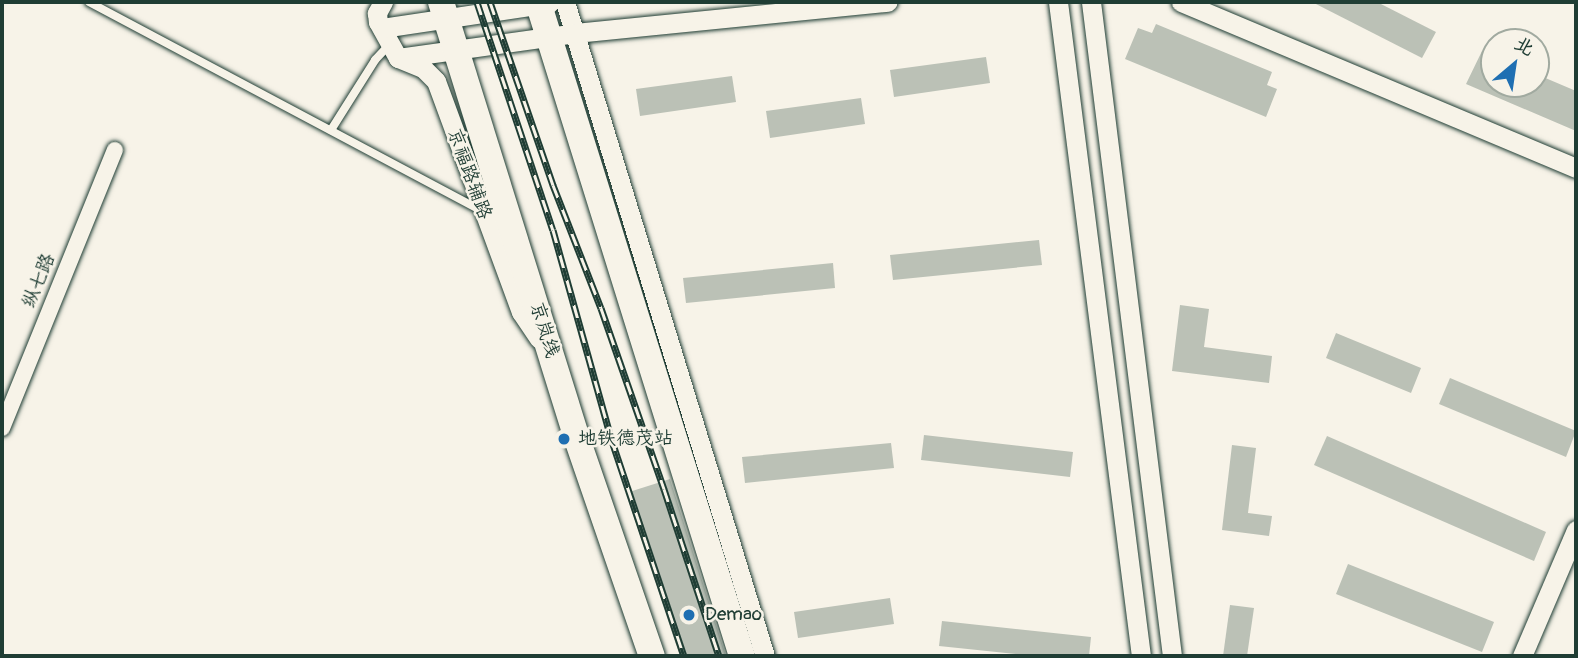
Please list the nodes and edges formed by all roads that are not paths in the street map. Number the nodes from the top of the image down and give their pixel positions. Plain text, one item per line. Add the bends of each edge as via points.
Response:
1 (89, 2) edge
2 (383, 2) edge
3 (551, 2) edge
4 (887, 2) edge
5 (1058, 2) edge
6 (1091, 2) edge
7 (1181, 2) edge
8 (443, 10) edge
9 (563, 35) junction
10 (390, 43) junction
11 (457, 51) junction
12 (331, 130) junction
13 (115, 150) dead end
14 (1576, 168) edge
15 (482, 211) junction
16 (554, 363) junction
17 (2, 428) edge
18 (1576, 530) edge
19 (652, 656) edge
20 (742, 656) edge
21 (765, 656) edge
22 (1141, 656) edge
23 (1172, 656) edge
24 (1522, 656) edge

1 - 12 lane
2 - 10 street via 377,18
3 - 8 street
3 - 9 highway
4 - 9 street
5 - 22 street
6 - 23 street
7 - 14 street
8 - 10 street
8 - 11 highway, 京岚线
9 - 11 street
9 - 20 highway
9 - 21 street
10 - 11 street
10 - 12 lane
10 - 15 street, 京福路辅路 via 436,81
11 - 16 highway, 京岚线
12 - 15 lane
13 - 17 street, 纵七路
15 - 16 street, 京福路辅路 via 521,312
16 - 19 highway, 京岚线
18 - 24 street

